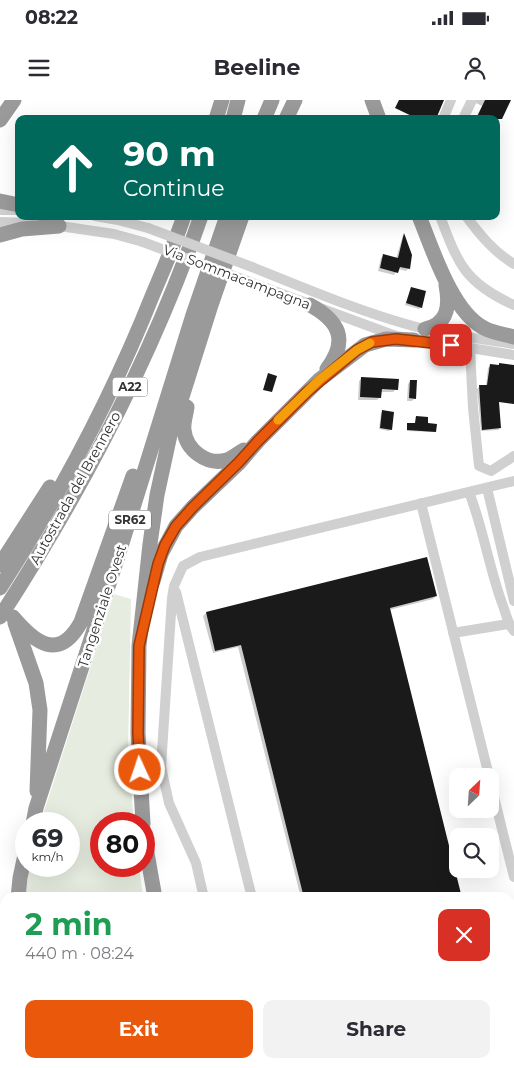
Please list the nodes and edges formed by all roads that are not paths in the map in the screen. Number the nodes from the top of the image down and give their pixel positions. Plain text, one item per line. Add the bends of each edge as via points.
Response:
1 (14, 100) edge
2 (222, 100) edge
3 (238, 100) edge
4 (272, 100) edge
5 (287, 100) edge
6 (296, 100) edge
7 (451, 100) edge
8 (472, 100) edge
9 (217, 115) edge
10 (234, 115) edge
11 (266, 115) edge
12 (281, 115) edge
13 (288, 115) edge
14 (445, 115) edge
15 (465, 115) edge
16 (0, 120) edge
17 (0, 201) edge
18 (15, 205) edge
19 (0, 210) edge
20 (15, 210) edge
21 (118, 220) edge
22 (199, 220) edge
23 (226, 220) edge
24 (241, 220) edge
25 (421, 220) edge
26 (441, 220) edge
27 (447, 220) edge
28 (469, 220) edge
29 (0, 222) edge
30 (182, 223) edge
31 (59, 226) junction
32 (0, 235) edge
33 (514, 264) edge
34 (445, 279) junction
35 (514, 300) edge
36 (211, 305) junction
37 (310, 305) junction
38 (514, 305) edge
39 (419, 334) junction
40 (514, 337) edge
41 (514, 344) edge
42 (470, 348) junction
43 (514, 355) edge
44 (177, 366) junction
45 (319, 380) junction
46 (258, 441) junction
47 (514, 456) edge
48 (514, 481) edge
49 (487, 488) junction
50 (469, 492) junction
51 (421, 503) junction
52 (0, 565) edge
53 (174, 586) junction
54 (0, 588) edge
55 (514, 601) edge
56 (0, 617) edge
57 (511, 627) edge
58 (453, 633) junction
59 (139, 646) junction
60 (487, 768) edge
61 (36, 808) junction
62 (35, 812) edge
63 (142, 812) edge
64 (499, 817) edge
65 (20, 877) edge
66 (151, 877) edge
67 (514, 877) edge
68 (19, 892) edge
69 (153, 892) edge
70 (203, 892) edge
71 (250, 892) edge

1 - 16 highway
2 - 9 highway
3 - 10 highway
4 - 11 highway
5 - 12 highway
6 - 13 highway
7 - 14 street
8 - 15 street
17 - 18 highway
19 - 20 street
21 - 39 street, Via Sommacampagna, bridge via 252,267
22 - 56 highway, Autostrada del Brennero / A22 via 156,328 107,434 55,528
23 - 44 highway, Tangenziale Ovest / SR62
24 - 36 highway, Tangenziale Ovest / SR62
25 - 34 highway
26 - 38 street via 452,250 466,272 490,292
27 - 35 street via 468,268 486,284
28 - 33 street via 481,237
29 - 31 street, Via Sommacampagna
30 - 52 highway via 58,474
30 - 54 highway, Autostrada del Brennero / A22 via 108,395 61,488
31 - 32 highway via 22,229
31 - 37 street, Via Sommacampagna, bridge via 143,242
34 - 39 highway via 446,313 437,325
34 - 40 highway via 464,310 478,325
36 - 46 highway, SR62 via 206,349 185,419 185,435 196,453 216,461 230,459
36 - 59 highway, Tangenziale Ovest / SR62 via 170,435 157,494
37 - 39 street, Via Sommacampagna via 380,331
37 - 45 highway, SR62 via 332,321 339,338 337,354
39 - 41 street, Via Sommacampagna
39 - 42 street, Via Sommacampagna
39 - 45 highway, SR62 via 365,345
42 - 43 street, Via Sommacampagna
42 - 47 street via 472,408 479,466 491,471
44 - 61 highway, Tangenziale Ovest / SR62
44 - 61 highway, SR62 via 146,440 76,630 62,643 46,644 33,638 13,617 36,683 40,710
45 - 46 highway, SR62
46 - 59 highway, SR62 via 176,526 156,569
48 - 49 street
49 - 50 street
49 - 55 street
50 - 51 street
50 - 57 street
51 - 53 street via 200,557 183,566
51 - 58 street
53 - 70 street via 161,767 169,803 196,863
53 - 71 street
57 - 58 street
58 - 60 street
59 - 63 highway, Tangenziale Ovest / SR62 via 138,733
61 - 62 highway, Tangenziale Ovest / SR62
64 - 67 street
65 - 68 highway
66 - 69 highway

